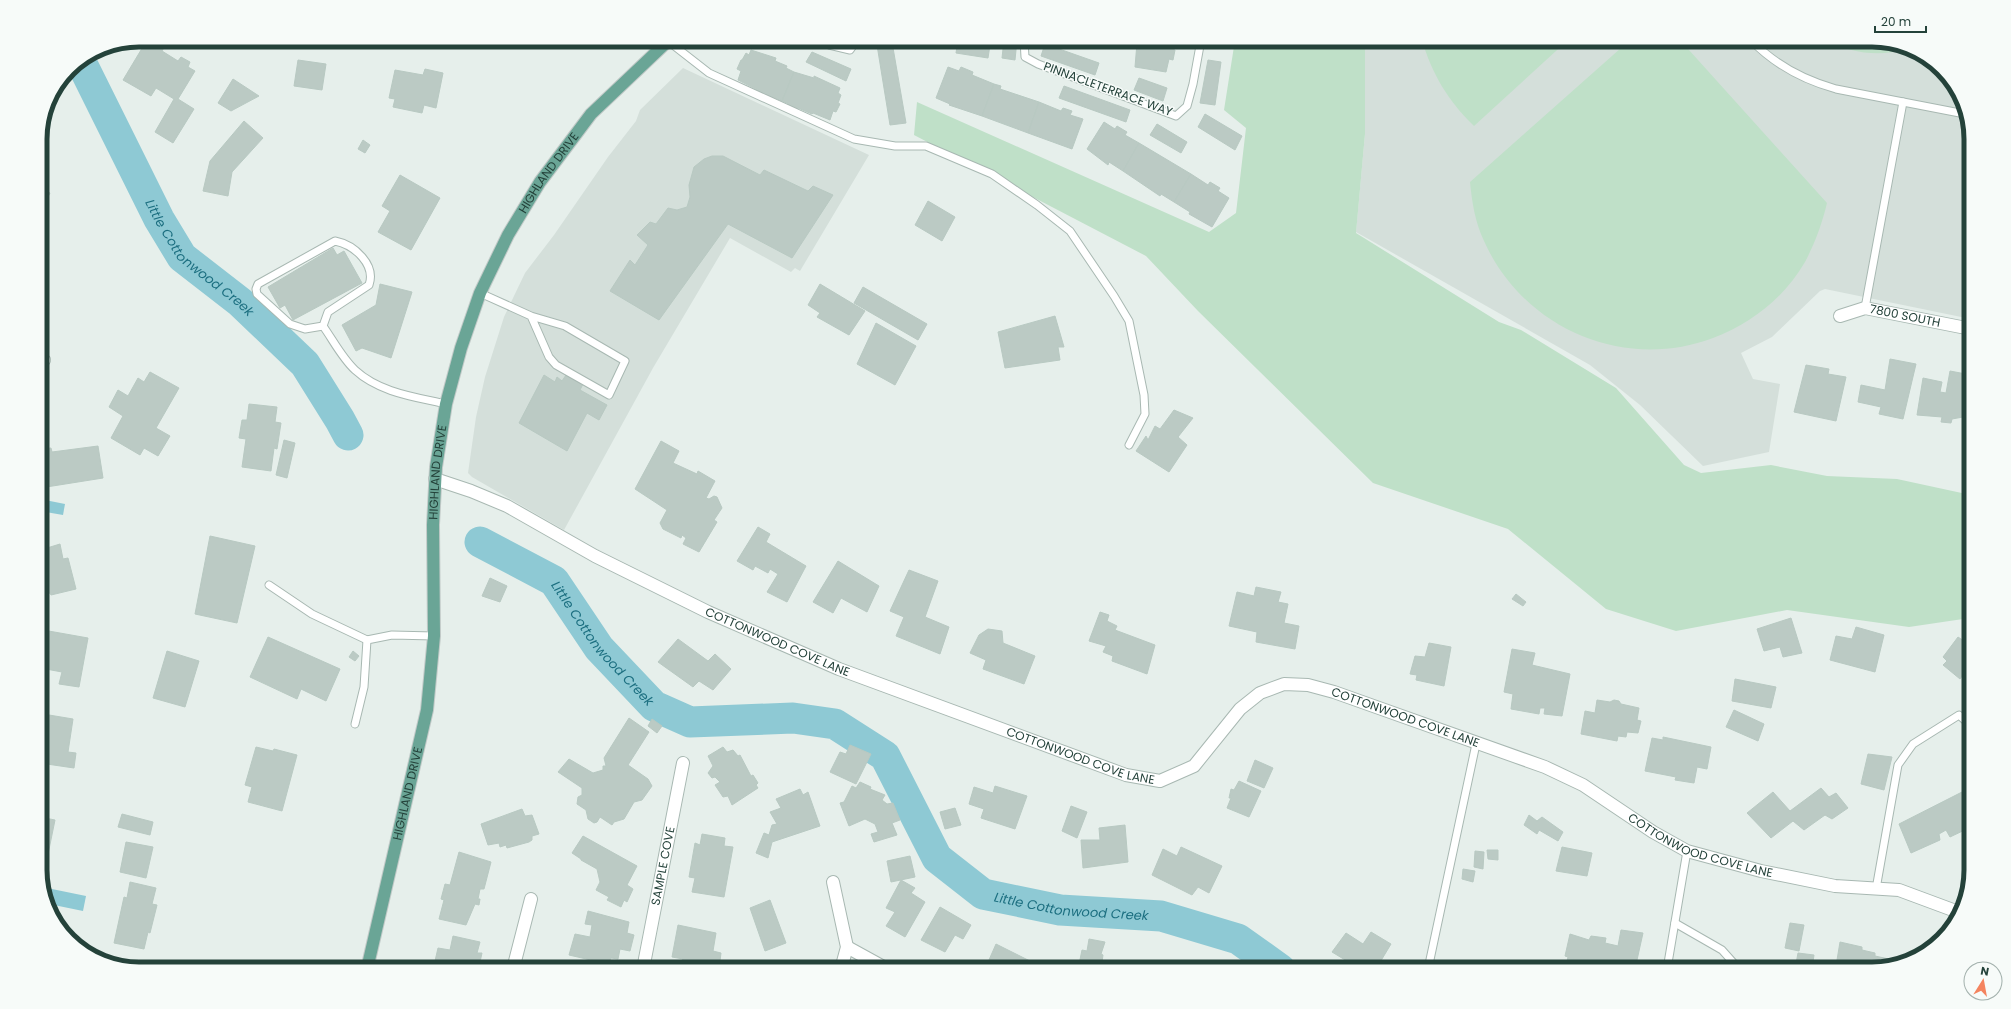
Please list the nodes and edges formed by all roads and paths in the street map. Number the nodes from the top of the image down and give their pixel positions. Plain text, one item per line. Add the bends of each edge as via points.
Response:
1 (662, 47) edge
2 (676, 47) edge
3 (837, 47) edge
4 (852, 47) edge
5 (1024, 47) edge
6 (1200, 47) edge
7 (1760, 47) edge
8 (1903, 102) junction
9 (1960, 113) edge
10 (480, 294) junction
11 (1865, 308) junction
12 (531, 316) junction
13 (1840, 316) dead end
14 (323, 326) junction
15 (1964, 328) edge
16 (446, 404) junction
17 (1129, 445) dead end
18 (435, 479) junction
19 (268, 585) dead end
20 (434, 636) junction
21 (367, 640) junction
22 (1964, 720) edge
23 (355, 724) dead end
24 (1476, 744) junction
25 (683, 763) dead end
26 (1687, 851) junction
27 (833, 882) dead end
28 (1876, 889) junction
29 (531, 899) dead end
30 (1955, 911) edge
31 (1675, 923) junction
32 (848, 948) junction
33 (369, 962) edge
34 (515, 962) edge
35 (644, 962) edge
36 (843, 962) edge
37 (874, 962) edge
38 (1429, 962) edge
39 (1668, 962) edge
40 (1732, 962) edge

1 - 10 main road, HIGHLAND DRIVE via 591,114 561,153 508,235
2 - 17 lane via 709,73 854,139 895,146 926,146 992,174 1070,231 1129,322 1144,395 1145,414
3 - 4 lane via 850,50
5 - 6 lane, PINNACLETERRACE WAY via 1025,57 1038,64 1176,116 1187,106
7 - 8 lane via 1783,66 1818,84
8 - 9 lane
8 - 11 lane
10 - 12 lane
10 - 16 main road, HIGHLAND DRIVE via 461,348
11 - 13 street, 7800 SOUTH
11 - 15 street, 7800 SOUTH
12 - 12 lane via 549,357 556,366 609,395 625,361 565,326
14 - 14 lane via 305,329 290,324 262,300 256,289 264,279 336,241 346,244 358,254 371,271 371,279 364,290 328,312
14 - 16 lane via 356,371 390,390
16 - 18 main road, HIGHLAND DRIVE
18 - 20 main road, HIGHLAND DRIVE
18 - 24 street, COTTONWOOD COVE LANE via 506,506 595,556 708,612 839,669 1126,775 1160,781 1194,766 1240,709 1260,693 1284,684 1308,685 1334,692
19 - 21 lane via 312,614
20 - 21 lane via 392,635
20 - 33 main road, HIGHLAND DRIVE via 427,710
21 - 23 lane via 364,687
22 - 28 lane via 1959,715 1913,744 1898,765
24 - 26 street, COTTONWOOD COVE LANE via 1545,767 1583,785 1653,832
24 - 38 lane
25 - 35 street, SAMPLE COVE
26 - 28 street, COTTONWOOD COVE LANE via 1835,886
26 - 31 lane
27 - 32 street
28 - 30 street, COTTONWOOD COVE LANE via 1899,890
29 - 34 street
31 - 39 lane
31 - 40 lane via 1722,950
32 - 36 street
32 - 37 street

